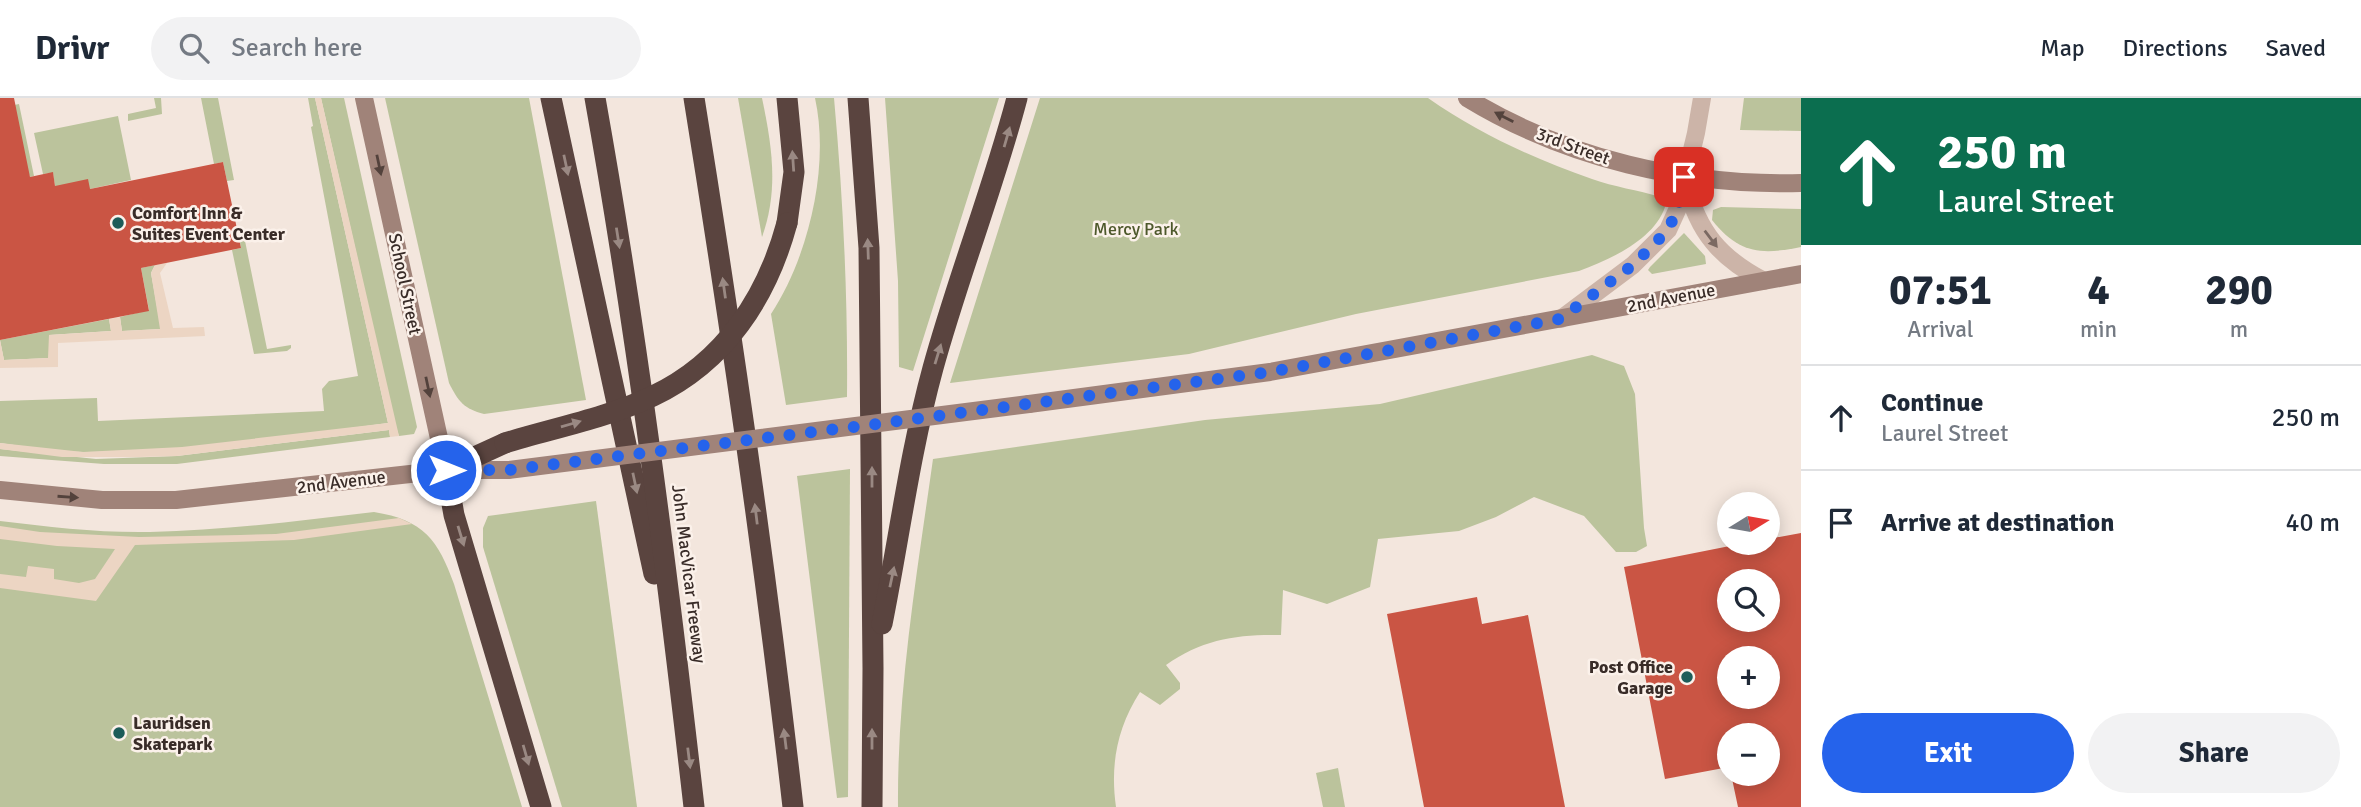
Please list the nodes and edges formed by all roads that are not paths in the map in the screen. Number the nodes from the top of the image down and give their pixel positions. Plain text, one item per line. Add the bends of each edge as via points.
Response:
1 (364, 98) edge
2 (551, 98) edge
3 (595, 98) edge
4 (694, 98) edge
5 (787, 98) edge
6 (858, 98) edge
7 (1017, 98) edge
8 (1467, 98) edge
9 (1702, 98) edge
10 (1684, 177) junction
11 (1801, 183) edge
12 (1801, 274) edge
13 (1764, 281) junction
14 (1560, 319) junction
15 (446, 470) junction
16 (0, 490) edge
17 (873, 668) junction
18 (683, 710) junction
19 (538, 798) edge
20 (694, 807) edge
21 (793, 807) edge
22 (872, 807) edge

1 -> 15 main road, School Street
2 -> 18 highway
3 -> 18 highway, John MacVicar Freeway via 652,461
21 -> 4 highway via 746,442
15 -> 5 highway, bridge via 505,443 654,395 702,364 751,311 779,253 787,223 794,172
17 -> 6 highway via 869,248
17 -> 7 highway via 933,369
10 -> 8 main road, 3rd Street via 1551,141
9 - 10 street
10 - 11 main road
10 -> 13 street via 1704,231 1721,253
10 - 14 street via 1668,230 1633,265
12 - 13 main road, 2nd Avenue
13 - 14 main road, 2nd Avenue
14 - 15 main road, 2nd Avenue, bridge via 1270,372 508,470
16 -> 15 main road, 2nd Avenue via 103,500 176,500
15 -> 19 highway via 454,515
22 -> 17 highway
18 -> 20 highway, John MacVicar Freeway

